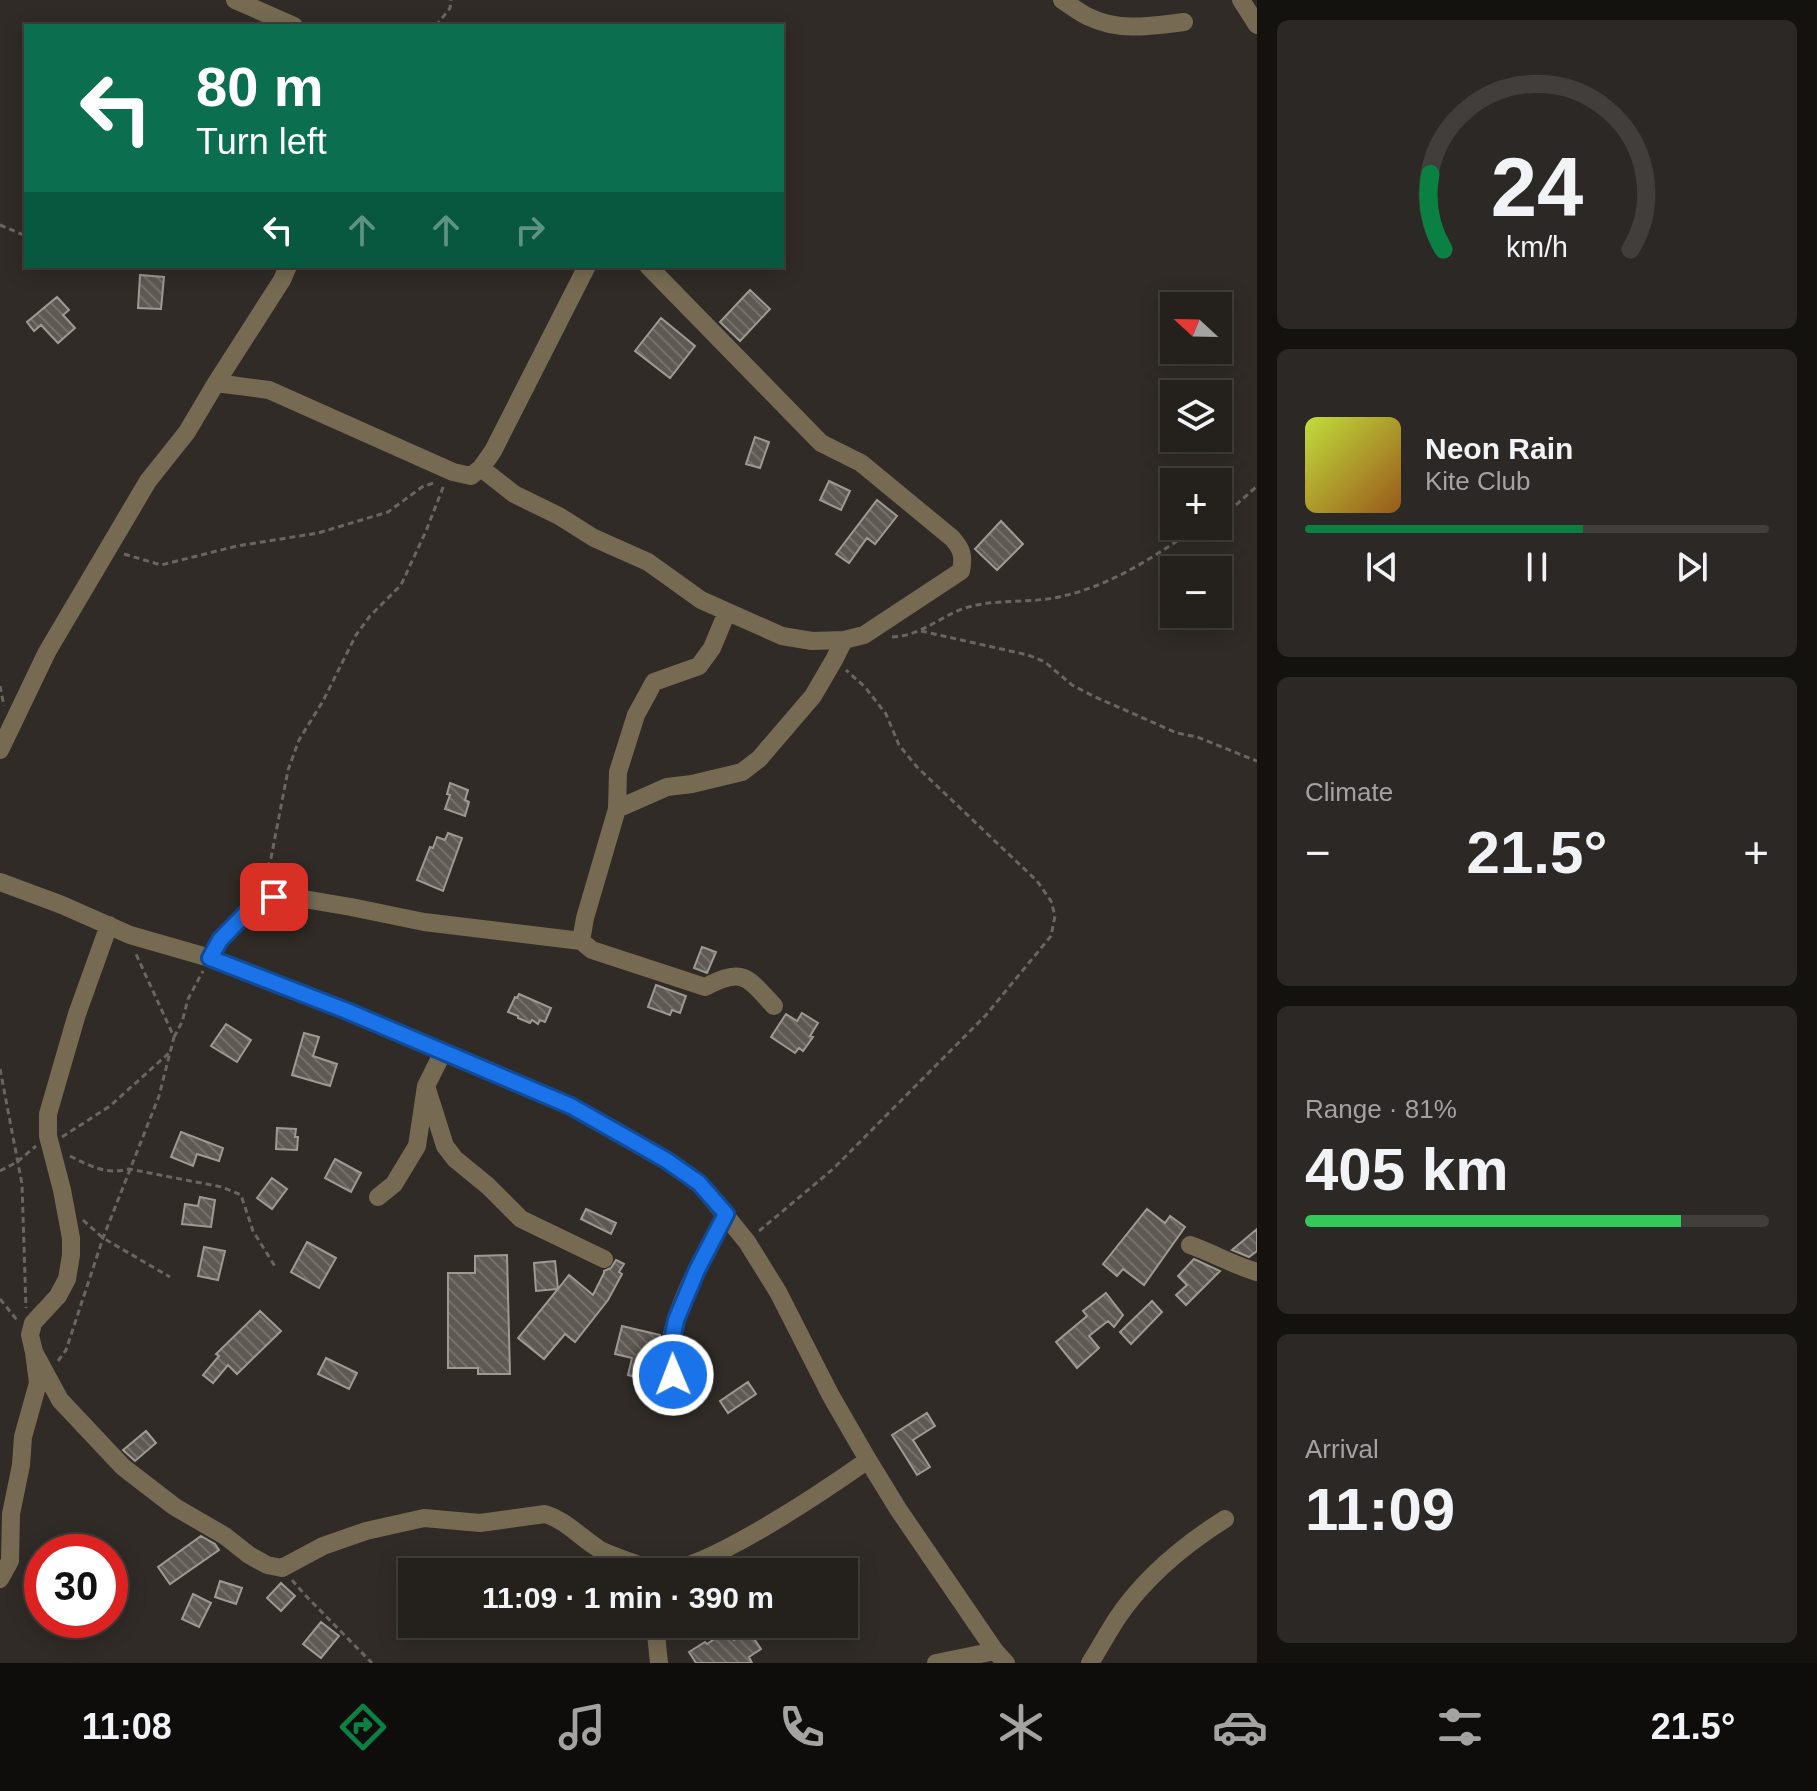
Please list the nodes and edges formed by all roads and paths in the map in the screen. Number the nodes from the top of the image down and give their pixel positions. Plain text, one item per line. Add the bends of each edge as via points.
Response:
1 (235, 0) edge
2 (451, 0) edge
3 (1062, 0) edge
4 (1241, 0) edge
5 (1184, 22) dead end
6 (289, 24) edge
7 (438, 24) edge
8 (1257, 25) edge
9 (0, 225) edge
10 (24, 235) edge
11 (287, 268) edge
12 (586, 268) edge
13 (650, 268) edge
14 (216, 383) junction
15 (481, 468) junction
16 (1257, 486) edge
17 (1232, 507) edge
18 (1179, 540) edge
19 (108, 550) junction
20 (727, 612) junction
21 (921, 631) junction
22 (864, 635) junction
23 (844, 640) junction
24 (834, 660) junction
25 (0, 750) edge
26 (1257, 761) edge
27 (617, 809) junction
28 (0, 882) edge
29 (254, 905) junction
30 (109, 925) junction
31 (130, 935) junction
32 (581, 941) junction
33 (210, 958) junction
34 (774, 1006) dead end
35 (174, 1037) junction
36 (171, 1050) junction
37 (443, 1052) junction
38 (0, 1069) edge
39 (426, 1086) junction
40 (48, 1141) junction
41 (17, 1162) junction
42 (129, 1169) junction
43 (0, 1171) edge
44 (378, 1197) dead end
45 (726, 1214) junction
46 (82, 1219) dead end
47 (103, 1238) junction
48 (747, 1242) junction
49 (1190, 1245) dead end
50 (604, 1259) dead end
51 (276, 1268) dead end
52 (1257, 1272) edge
53 (170, 1277) dead end
54 (0, 1299) edge
55 (32, 1344) junction
56 (48, 1376) junction
57 (683, 1395) dead end
58 (868, 1460) junction
59 (1225, 1519) dead end
60 (621, 1558) edge
61 (705, 1558) edge
62 (282, 1568) junction
63 (0, 1579) edge
64 (656, 1638) edge
65 (1000, 1657) edge
66 (971, 1660) edge
67 (372, 1663) edge
68 (659, 1663) edge
69 (936, 1663) edge
70 (1090, 1663) edge

1 - 6 street
2 - 7 path
3 - 5 street via 1111,26
4 - 8 street
9 - 10 path
11 - 14 street
12 - 15 street
13 - 22 street via 821,443 861,463 962,548 961,571
14 - 15 street via 269,390 453,472 471,476
14 - 19 street
15 - 20 street via 514,494 648,562
16 - 17 path
18 - 21 path via 1097,585 1060,597 963,609
19 - 25 street via 47,652
19 - 29 path via 161,565 318,533 388,512 422,487 447,477 401,585 356,635 299,740 271,858
20 - 23 street via 782,636
20 - 27 street via 699,666 654,682 636,715 618,772
21 - 22 path via 896,637
21 - 26 path via 1028,655 1093,696
22 - 23 street
23 - 24 street
24 - 27 street via 788,727 742,772 667,787
24 - 48 path via 886,714 899,745 917,767 1037,881 1055,916 1051,936 986,1015 833,1169
27 - 32 street
28 - 30 street
29 - 32 street via 292,897 424,922
29 - 33 street
30 - 31 street
30 - 40 street via 52,1096
31 - 33 street
31 - 35 path
32 - 34 street via 592,950 705,987 739,975
33 - 35 path
33 - 37 street
35 - 36 path
36 - 40 path via 110,1106
36 - 42 path
37 - 39 street
37 - 45 street via 571,1106 666,1160 699,1183
38 - 41 path
39 - 44 street via 417,1146 394,1184
39 - 50 street via 445,1146 455,1159 521,1219
40 - 41 path
40 - 42 path via 100,1170
40 - 55 street via 62,1190 71,1255 58,1296 33,1323
41 - 43 path
41 - 55 path via 24,1298
42 - 47 path
42 - 51 path via 241,1195 253,1231
45 - 48 street
45 - 57 street via 676,1320 669,1356
46 - 47 path
47 - 53 path
47 - 56 path via 66,1350
48 - 58 street
49 - 52 street
54 - 55 path
55 - 56 street
55 - 63 street via 38,1383 23,1437 10,1561
56 - 62 street via 60,1400 123,1467 249,1555
58 - 61 street
58 - 65 street
59 - 70 street via 1148,1580
60 - 62 street via 599,1550 545,1514 480,1523 424,1518 323,1546
62 - 67 path
64 - 68 street
65 - 66 street
66 - 69 street

